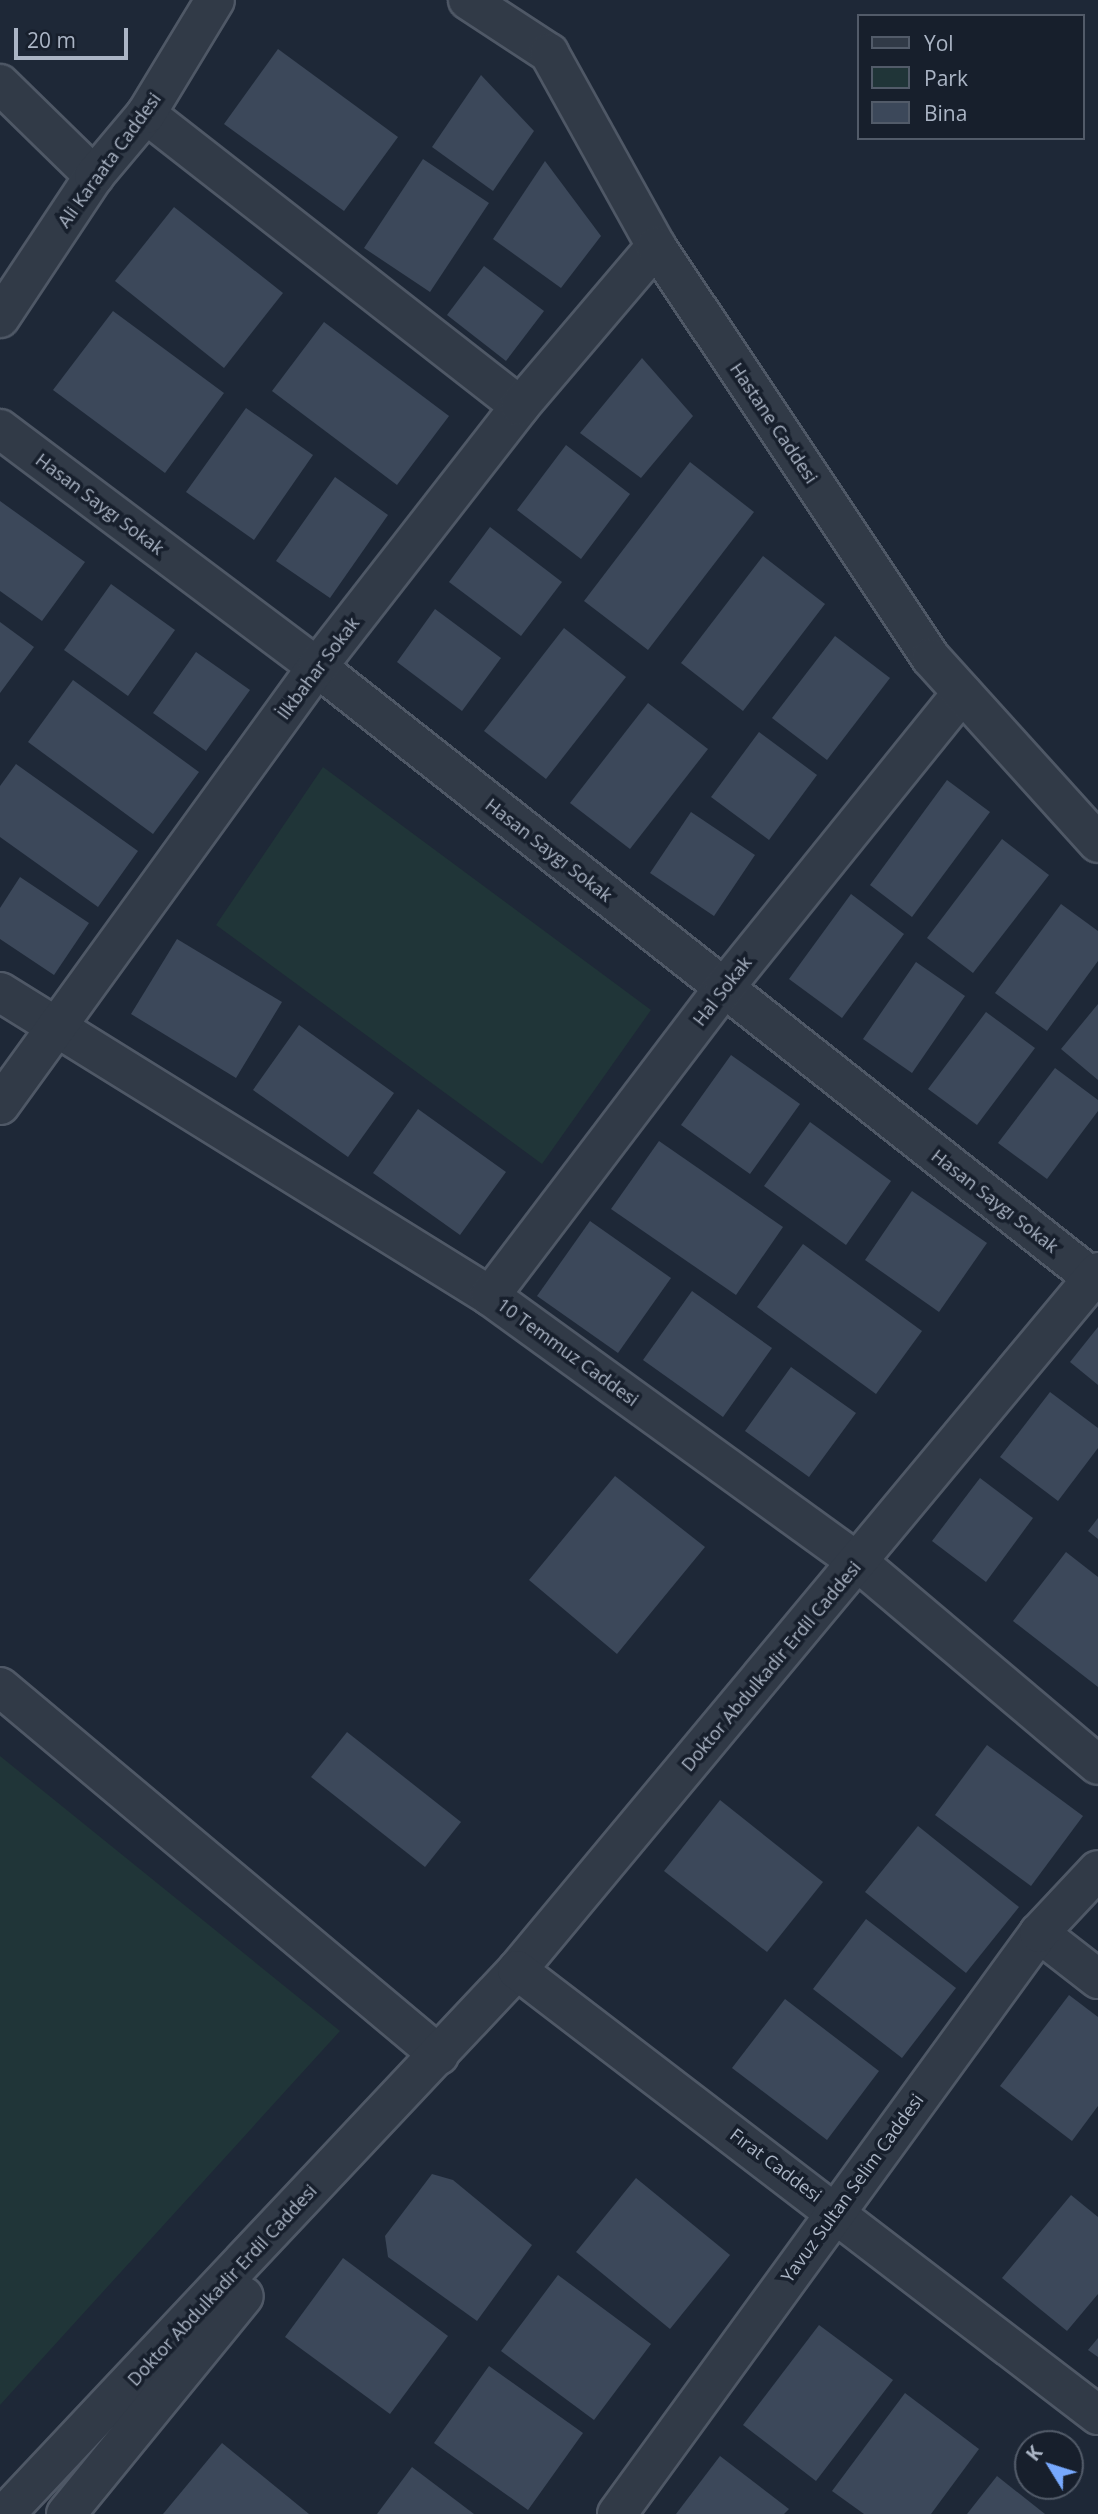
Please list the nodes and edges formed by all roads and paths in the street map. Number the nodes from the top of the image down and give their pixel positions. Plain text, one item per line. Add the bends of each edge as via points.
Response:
1 (215, 0) edge
2 (467, 0) edge
3 (0, 84) edge
4 (146, 114) junction
5 (94, 176) junction
6 (656, 246) junction
7 (0, 318) edge
8 (520, 407) junction
9 (0, 429) edge
10 (317, 667) junction
11 (962, 693) junction
12 (1098, 843) edge
13 (724, 988) junction
14 (0, 992) edge
15 (57, 1030) junction
16 (0, 1105) edge
17 (1096, 1275) edge
18 (490, 1296) junction
19 (858, 1562) junction
20 (0, 1687) edge
21 (1098, 1765) edge
22 (1098, 1870) edge
23 (1039, 1934) junction
24 (517, 1970) junction
25 (1098, 1979) edge
26 (439, 2055) junction
27 (835, 2210) junction
28 (1098, 2415) edge
29 (5, 2514) edge
30 (66, 2514) edge
31 (617, 2514) edge

1 - 4 street, Ali Karaata Caddesi
2 - 6 street, Hastane Caddesi via 549,53
3 - 5 street
4 - 5 street, Ali Karaata Caddesi
4 - 8 street
5 - 7 street, Ali Karaata Caddesi
6 - 8 street, İlkbahar Sokak
6 - 11 street, Hastane Caddesi via 931,658
8 - 10 street, İlkbahar Sokak
9 - 10 street, Hasan Saygı Sokak
10 - 13 street, Hasan Saygı Sokak
10 - 15 street, İlkbahar Sokak
11 - 12 street, Hastane Caddesi
11 - 13 street, Hal Sokak
13 - 17 street, Hasan Saygı Sokak
13 - 18 street, Hal Sokak
14 - 15 street, 10 Temmuz Caddesi
15 - 16 street, İlkbahar Sokak
15 - 18 street, 10 Temmuz Caddesi
17 - 19 street, Doktor Abdulkadir Erdil Caddesi
18 - 19 street, 10 Temmuz Caddesi
19 - 21 street, 10 Temmuz Caddesi
19 - 24 street, Doktor Abdulkadir Erdil Caddesi
20 - 26 street
22 - 23 street, Yavuz Sultan Selim Caddesi
23 - 25 street
23 - 27 street, Yavuz Sultan Selim Caddesi
24 - 26 street, Doktor Abdulkadir Erdil Caddesi
24 - 27 street, Fırat Caddesi
26 - 29 street, Doktor Abdulkadir Erdil Caddesi
26 - 30 street, Doktor Abdulkadir Erdil Caddesi
27 - 28 street, Fırat Caddesi
27 - 31 street, Yavuz Sultan Selim Caddesi

